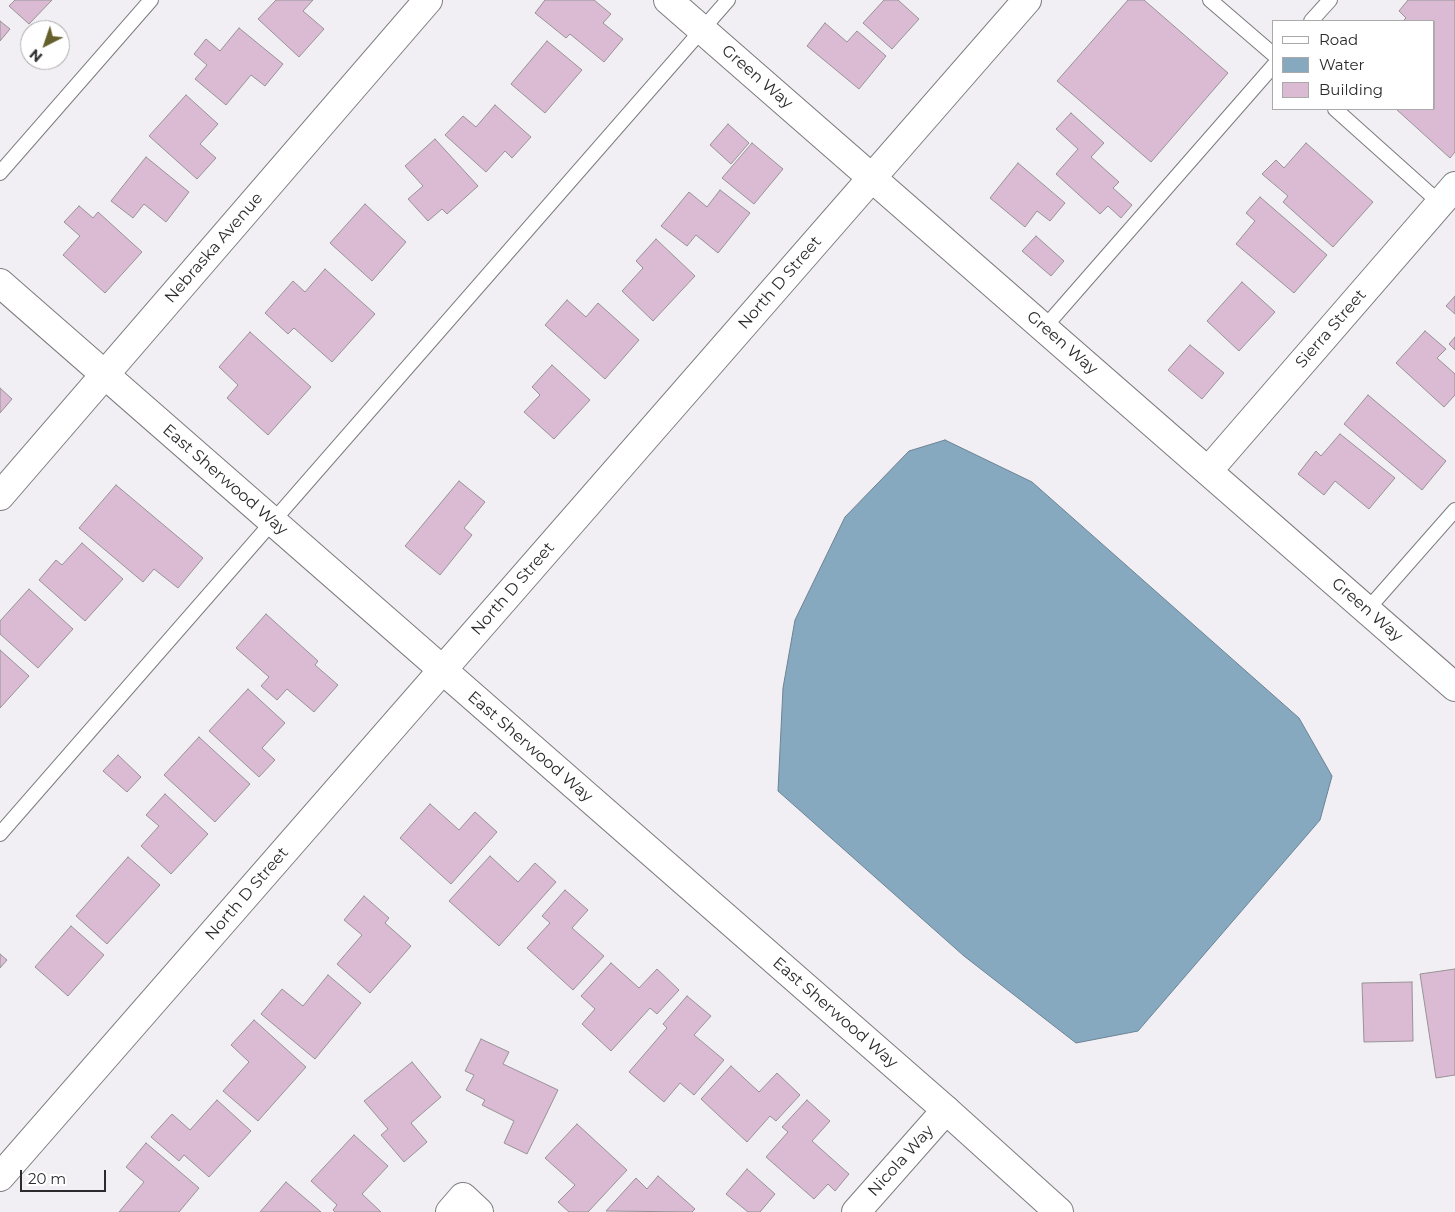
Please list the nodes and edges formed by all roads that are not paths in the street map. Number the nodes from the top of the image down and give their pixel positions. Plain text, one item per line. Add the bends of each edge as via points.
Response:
1 (151, 0) edge
2 (428, 0) edge
3 (668, 0) edge
4 (728, 0) edge
5 (1027, 0) edge
6 (1210, 0) edge
7 (1330, 0) edge
8 (1312, 20) edge
9 (702, 30) junction
10 (1272, 53) edge
11 (1272, 66) edge
12 (1336, 110) edge
13 (0, 173) edge
14 (872, 178) junction
15 (1448, 195) edge
16 (0, 284) edge
17 (1044, 328) junction
18 (104, 375) junction
19 (1208, 471) junction
20 (0, 496) edge
21 (1455, 510) edge
22 (273, 522) junction
23 (1367, 610) junction
24 (442, 670) junction
25 (1455, 687) edge
26 (0, 834) edge
27 (946, 1110) junction
28 (1, 1175) edge
29 (856, 1212) edge
30 (1059, 1212) edge

1 - 13 lane
2 - 18 street, Nebraska Avenue
3 - 9 street, Green Way
4 - 9 lane
5 - 14 street, North D Street
6 - 10 lane
7 - 8 lane
9 - 14 street, Green Way
9 - 22 lane
11 - 17 lane
12 - 15 lane
14 - 17 street, Green Way
14 - 24 street, North D Street
15 - 19 street, Sierra Street
16 - 18 street, East Sherwood Way
17 - 19 street, Green Way
18 - 20 street, Nebraska Avenue
18 - 22 street, East Sherwood Way
19 - 23 street, Green Way
21 - 23 lane
22 - 24 street, East Sherwood Way
22 - 26 lane
23 - 25 street, Green Way
24 - 27 street, East Sherwood Way
24 - 28 street, North D Street
27 - 29 street, Nicola Way
27 - 30 street, East Sherwood Way

